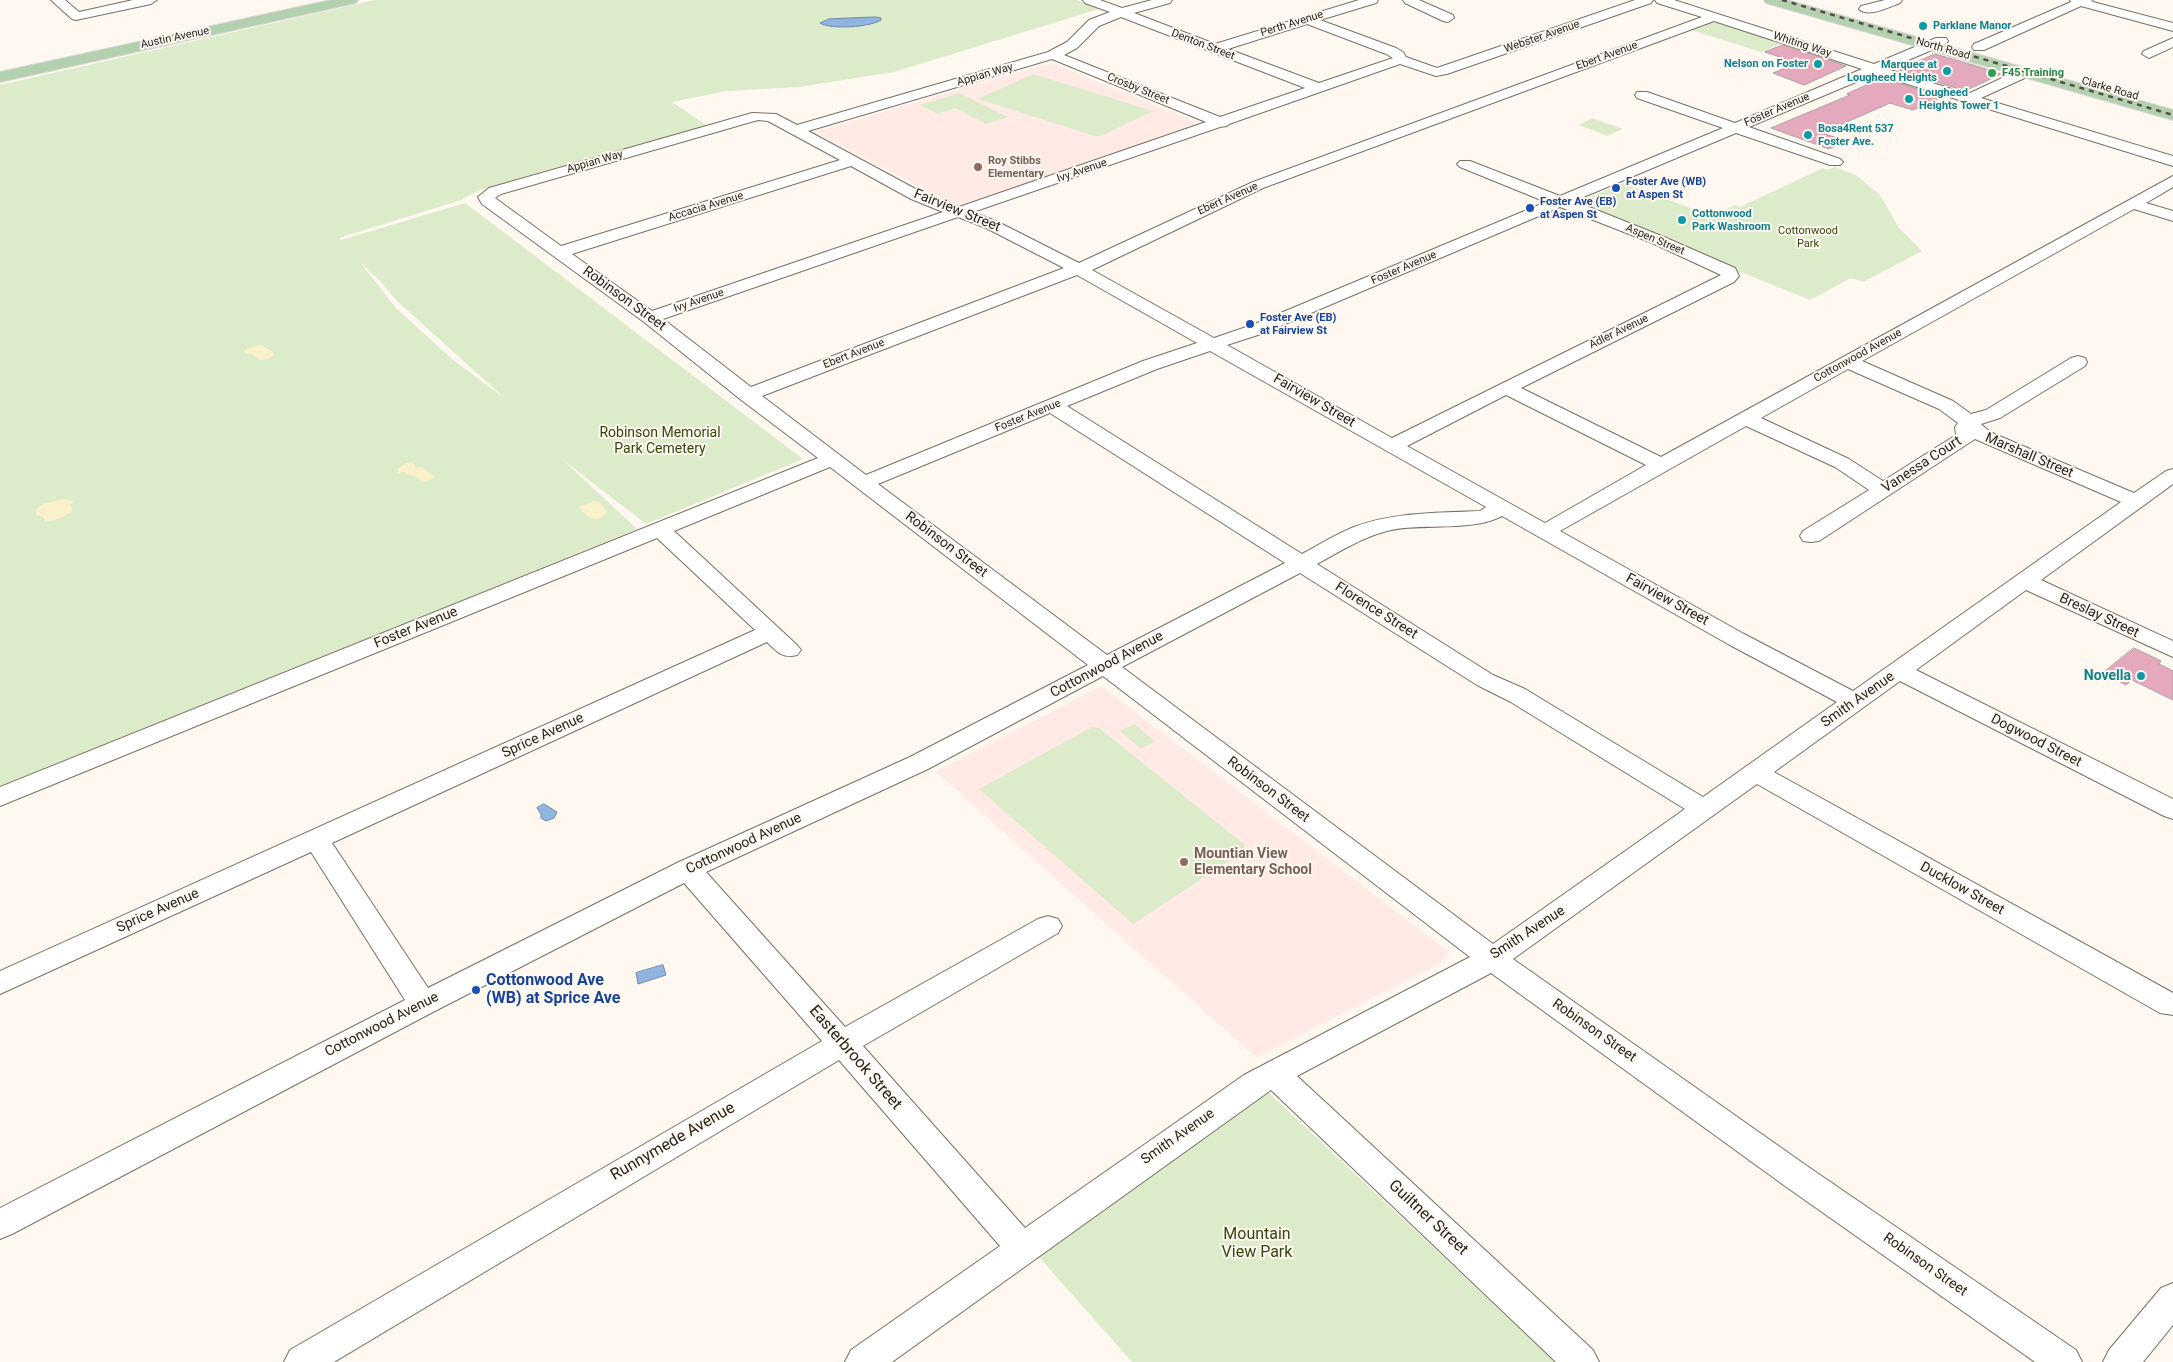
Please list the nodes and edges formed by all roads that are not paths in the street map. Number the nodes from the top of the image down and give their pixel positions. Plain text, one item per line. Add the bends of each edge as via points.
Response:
1 (57, 0) edge
2 (151, 0) edge
3 (351, 0) edge
4 (1089, 0) edge
5 (1166, 0) edge
6 (1372, 0) edge
7 (1647, 0) edge
8 (1661, 0) edge
9 (1771, 0) edge
10 (1797, 0) edge
11 (1896, 0) edge
12 (1415, 1) edge
13 (2081, 1) edge
14 (1865, 9) dead end
15 (1120, 13) junction
16 (1714, 16) junction
17 (1448, 18) dead end
18 (1308, 20) junction
19 (2173, 27) edge
20 (1903, 30) joint
21 (2173, 42) edge
22 (1936, 43) junction
23 (1979, 47) dead end
24 (1213, 49) junction
25 (2149, 54) dead end
26 (1053, 55) junction
27 (1400, 60) junction
28 (1876, 69) junction
29 (2024, 72) junction
30 (0, 77) edge
31 (1318, 88) junction
32 (1642, 95) dead end
33 (1968, 99) junction
34 (2173, 107) edge
35 (766, 115) joint
36 (2173, 115) edge
37 (1222, 123) junction
38 (1735, 127) junction
39 (795, 130) junction
40 (853, 161) junction
41 (2173, 161) edge
42 (1835, 162) dead end
43 (1465, 164) dead end
44 (2173, 181) edge
45 (487, 199) joint
46 (1561, 202) junction
47 (2134, 204) junction
48 (959, 212) junction
49 (2173, 216) edge
50 (560, 252) junction
51 (1078, 269) junction
52 (1730, 274) joint
53 (650, 318) junction
54 (1214, 344) junction
55 (1848, 362) junction
56 (2078, 362) dead end
57 (1506, 388) junction
58 (748, 395) junction
59 (1053, 406) junction
60 (1746, 418) junction
61 (1969, 423) junction
62 (1391, 446) junction
63 (832, 459) junction
64 (1661, 465) junction
65 (2173, 475) edge
66 (863, 483) junction
67 (1883, 490) junction
68 (2136, 501) junction
69 (1501, 508) junction
70 (660, 529) junction
71 (1544, 532) junction
72 (1811, 536) dead end
73 (1300, 564) junction
74 (2025, 581) junction
75 (770, 632) junction
76 (789, 650) dead end
77 (2173, 650) edge
78 (1107, 666) junction
79 (1899, 672) junction
80 (1855, 702) junction
81 (1755, 772) junction
82 (0, 797) edge
83 (1704, 809) junction
84 (2173, 810) edge
85 (316, 839) junction
86 (688, 869) junction
87 (1048, 926) dead end
88 (1491, 958) junction
89 (0, 983) edge
90 (423, 1004) junction
91 (2170, 1005) dead end
92 (842, 1043) junction
93 (1274, 1074) junction
94 (0, 1224) edge
95 (1022, 1248) junction
96 (2173, 1299) edge
97 (302, 1362) edge
98 (863, 1362) edge
99 (1581, 1362) edge
100 (2064, 1362) edge
101 (2121, 1362) edge

1 - 2 street via 76,16
3 - 30 main road, Austin Avenue
4 - 15 street, Denton Street
5 - 15 street, Appian Way
6 - 18 street, Perth Avenue
7 - 27 street, Webster Avenue via 1436,72
8 - 16 street, Whiting Way
9 - 22 main road, North Road
10 - 20 main road, North Road
11 - 14 street
12 - 17 street
13 - 19 street
13 - 23 street
15 - 24 street, Denton Street
15 - 26 street, Appian Way via 1094,23 1072,45
16 - 28 street, Whiting Way
16 - 51 street, Ebert Avenue via 1251,187
18 - 24 street, Perth Avenue
18 - 27 street via 1391,51
20 - 22 main road, Clarke Road
21 - 25 street
22 - 28 street, Foster Avenue
22 - 29 main road, North Road
22 - 34 main road, Clarke Road
24 - 31 street, Denton Street
26 - 37 street, Crosby Street
26 - 39 street, Appian Way
27 - 31 street, Ivy Avenue
28 - 33 street, Whiting Way
28 - 38 street, Foster Avenue
29 - 33 street
29 - 36 main road, North Road
31 - 37 street, Ivy Avenue
32 - 38 street
33 - 41 street, Whiting Way
35 - 39 street, Fairview Street
35 - 45 street, Appian Way via 494,191
37 - 48 street, Ivy Avenue
38 - 42 street
38 - 46 street, Foster Avenue
39 - 40 street, Fairview Street
40 - 48 street, Fairview Street via 924,199
40 - 50 street, Accacia Avenue
43 - 46 street, Aspen Street
44 - 47 street, Cottonwood Avenue
45 - 50 street, Robinson Street
46 - 52 street, Aspen Street via 1658,240
46 - 54 street, Foster Avenue via 1258,329
47 - 49 street
47 - 55 street, Cottonwood Avenue
48 - 51 street, Fairview Street via 1014,235
48 - 53 street, Ivy Avenue
50 - 53 street, Robinson Street
51 - 54 street, Fairview Street
51 - 58 street, Ebert Avenue
52 - 57 street, Adler Avenue via 1728,278
53 - 58 street, Robinson Street
54 - 59 street, Foster Avenue via 1150,365
54 - 62 street, Fairview Street
55 - 60 street, Cottonwood Avenue
55 - 61 street, Marshall Street via 1946,405
56 - 61 street, Vanessa Court via 1993,414
57 - 62 street, Adler Avenue
57 - 64 street
58 - 63 street, Robinson Street
59 - 66 street, Foster Avenue
59 - 73 street, Florence Street
60 - 64 street, Cottonwood Avenue
60 - 67 street via 1842,463
61 - 67 street, Vanessa Court via 1965,427 1966,437
61 - 68 street, Marshall Street via 1983,436
62 - 69 street, Fairview Street
63 - 66 street, Robinson Street
63 - 70 street, Foster Avenue
64 - 71 street, Cottonwood Avenue
65 - 68 street, Smith Avenue
66 - 78 street, Robinson Street
67 - 72 street, Vanessa Court
68 - 74 street, Smith Avenue
69 - 71 street, Fairview Street
69 - 73 street, Cottonwood Avenue via 1484,517 1389,524 1361,532
70 - 75 street
70 - 82 street, Foster Avenue
71 - 80 street, Fairview Street
73 - 78 street, Cottonwood Avenue
73 - 83 street, Florence Street via 1485,680 1517,695
74 - 77 street, Breslay Street
74 - 79 street, Smith Avenue
75 - 76 street
75 - 85 street, Sprice Avenue
78 - 86 street, Cottonwood Avenue via 919,763
78 - 88 street, Robinson Street
79 - 80 street, Smith Avenue
79 - 84 street, Dogwood Street
80 - 81 street, Smith Avenue
81 - 83 street, Smith Avenue
81 - 91 street, Ducklow Street
83 - 88 street, Smith Avenue
85 - 89 street, Sprice Avenue
85 - 90 street
86 - 90 street, Cottonwood Avenue
86 - 92 street, Easterbrook Street
87 - 92 street, Runnymede Avenue
88 - 93 street, Smith Avenue
88 - 100 street, Robinson Street
90 - 94 street, Cottonwood Avenue
92 - 95 street, Easterbrook Street
92 - 97 street, Runnymede Avenue
93 - 95 street, Smith Avenue via 1255,1084
93 - 99 street, Guiltner Street
95 - 98 street, Smith Avenue
96 - 101 street

